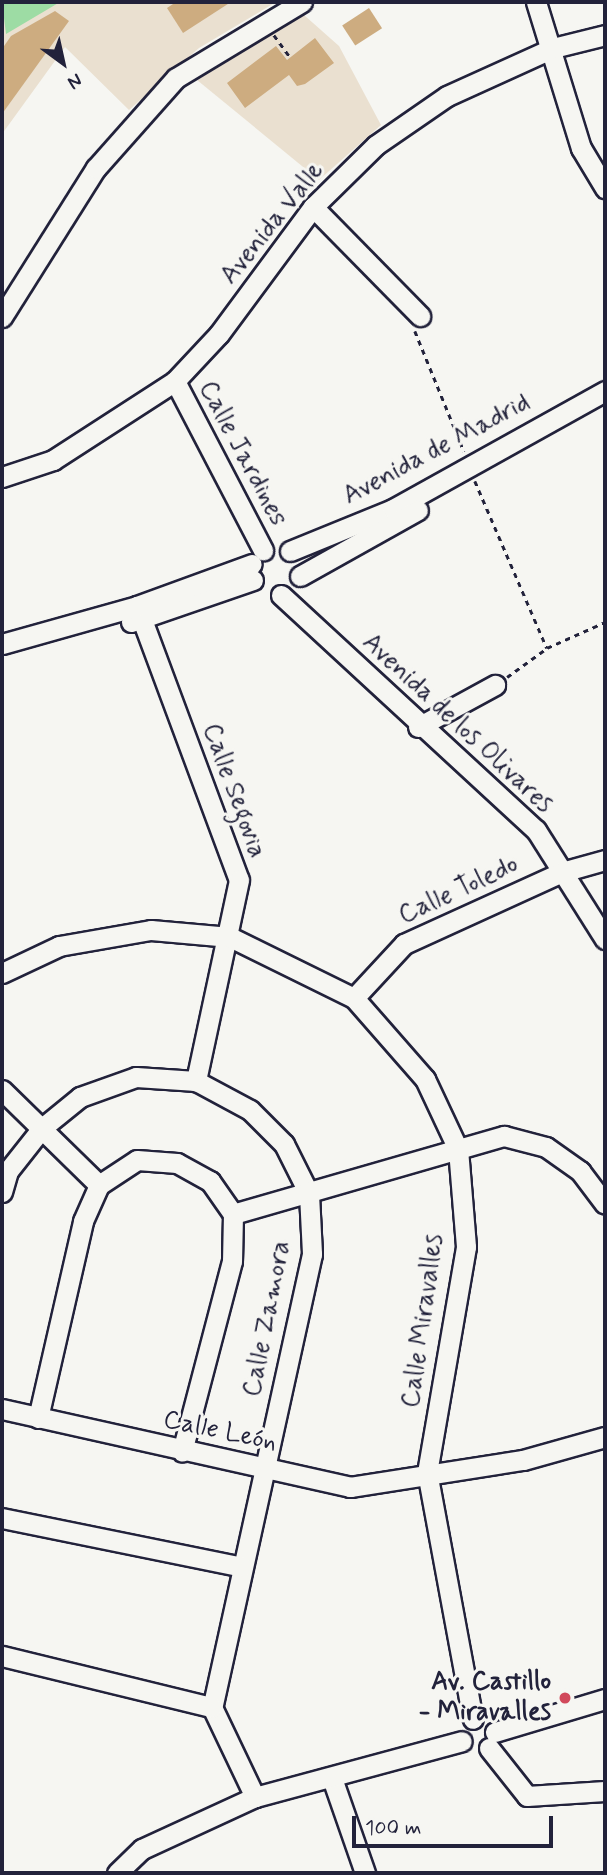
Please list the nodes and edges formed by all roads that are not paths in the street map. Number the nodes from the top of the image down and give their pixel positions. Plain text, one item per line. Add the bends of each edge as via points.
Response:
1 (302, 2) edge
2 (536, 2) edge
3 (605, 36) edge
4 (553, 48) junction
5 (605, 188) edge
6 (313, 207) junction
7 (414, 310) road end
8 (2, 317) edge
9 (175, 381) junction
10 (605, 390) edge
11 (605, 406) edge
12 (472, 472) junction
13 (2, 477) edge
14 (290, 551) junction
15 (256, 565) junction
16 (300, 576) junction
17 (281, 595) junction
18 (139, 612) junction
19 (2, 644) edge
20 (2, 656) edge
21 (495, 685) road end
22 (418, 727) junction
23 (605, 860) edge
24 (562, 872) junction
25 (230, 937) junction
26 (605, 939) edge
27 (2, 973) edge
28 (354, 998) junction
29 (196, 1080) junction
30 (2, 1090) edge
31 (42, 1128) junction
32 (458, 1149) junction
33 (99, 1185) junction
34 (2, 1192) edge
35 (309, 1194) junction
36 (605, 1204) edge
37 (233, 1214) junction
38 (2, 1409) edge
39 (38, 1418) junction
40 (605, 1437) edge
41 (182, 1452) junction
42 (265, 1468) junction
43 (427, 1472) junction
44 (2, 1518) edge
45 (242, 1567) junction
46 (2, 1656) edge
47 (605, 1699) edge
48 (212, 1707) junction
49 (474, 1720) junction
50 (492, 1740) junction
51 (462, 1741) junction
52 (332, 1778) junction
53 (605, 1791) edge
54 (255, 1797) junction
55 (117, 1873) edge
56 (365, 1873) edge

1 - 8 street via 176,78 96,168
2 - 4 street
3 - 4 street, Avenida Valle
4 - 5 street via 581,148
4 - 6 street, Avenida Valle via 447,96 376,145
6 - 7 street
6 - 9 street, Avenida Valle via 219,334
9 - 13 street, Avenida Valle via 53,460
9 - 15 street, Calle Jardines
10 - 12 street, Avenida de Madrid
11 - 12 street, Avenida de Madrid
12 - 14 street, Avenida de Madrid
12 - 16 street, Avenida de Madrid
14 - 15 street
14 - 16 street
15 - 17 street, Avenida de los Olivares via 260,590
15 - 18 street
16 - 17 street, Avenida de Madrid
17 - 22 street, Avenida de los Olivares
18 - 19 street
18 - 20 street
18 - 25 street, Calle Segovia via 239,880
21 - 22 street
22 - 24 street, Avenida de los Olivares via 537,830
23 - 24 street, Calle Toledo
24 - 26 street, Avenida de los Olivares
24 - 28 street, Calle Toledo via 404,944
25 - 27 street, Calle Miravalles via 151,930 59,946
25 - 28 street, Calle Miravalles
25 - 29 street, Calle Segovia
28 - 32 street, Calle Miravalles via 425,1079
29 - 31 street, Calle Zamora via 136,1077 80,1097
29 - 35 street, Calle Zamora via 250,1110 284,1144
30 - 31 street
31 - 33 street
31 - 34 street, Calle Zamora via 8,1171
32 - 35 street
32 - 36 street via 504,1136 546,1147 580,1171
32 - 43 street, Calle Miravalles via 466,1247
33 - 37 street via 137,1160 177,1163 209,1181
33 - 39 street via 83,1221
35 - 37 street
35 - 42 street, Calle Zamora via 312,1254
37 - 41 street via 232,1261
38 - 39 street, Calle León
39 - 41 street, Calle León
40 - 43 street, Calle León via 523,1460
41 - 42 street, Calle León
42 - 43 street, Calle León via 350,1487
42 - 45 street, Calle Zamora
43 - 49 street, Calle Miravalles
44 - 45 street
45 - 48 street, Calle Zamora
46 - 48 street
47 - 50 street
48 - 54 street
49 - 50 street via 484,1720
49 - 51 street via 462,1730
50 - 51 street via 474,1752
50 - 53 street via 527,1796
51 - 52 street
52 - 54 street
52 - 56 street
54 - 55 street via 142,1849

